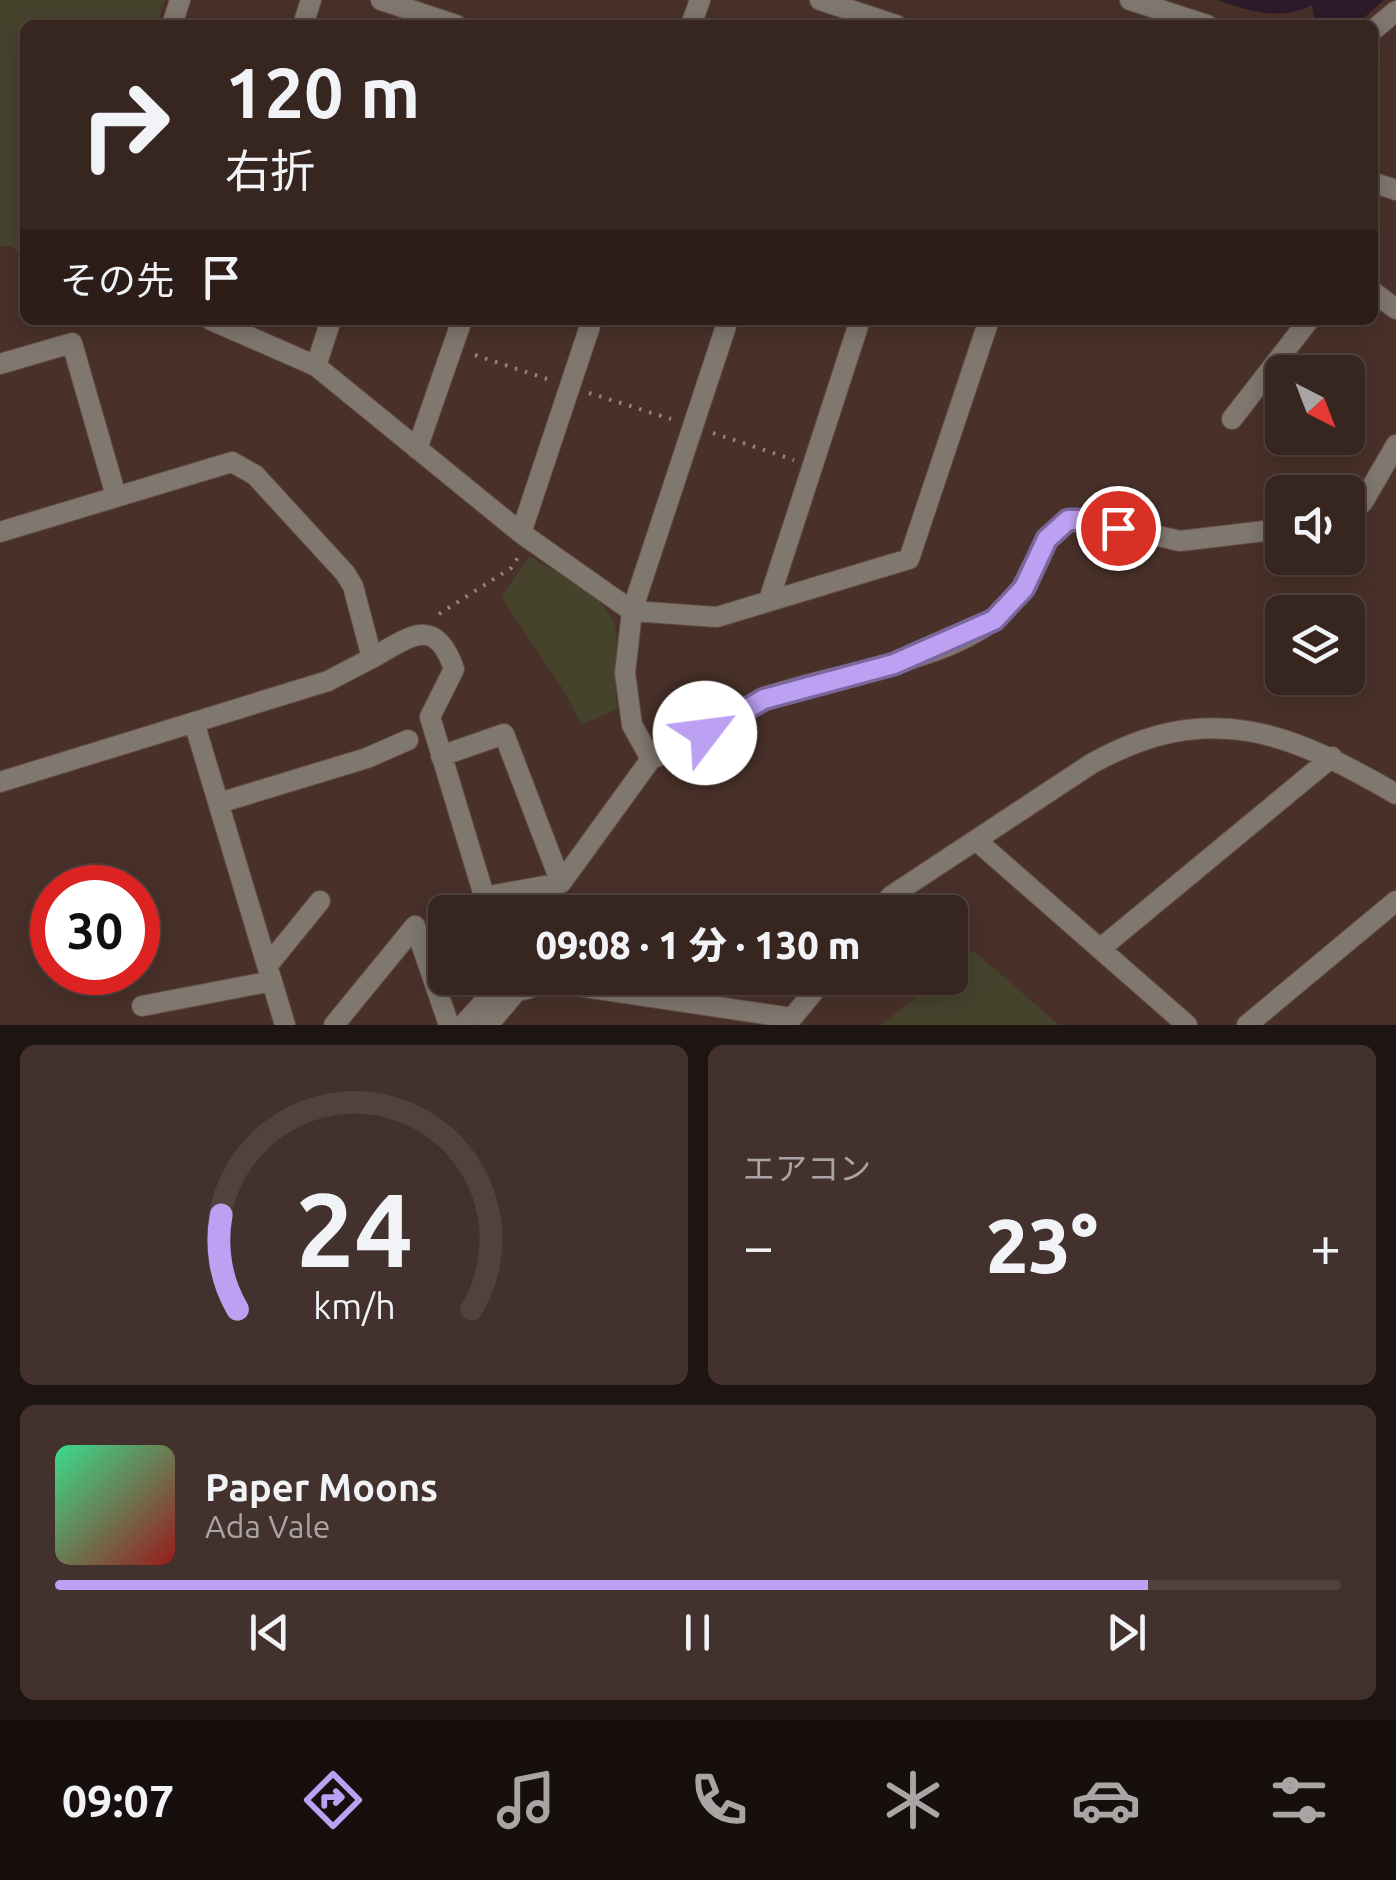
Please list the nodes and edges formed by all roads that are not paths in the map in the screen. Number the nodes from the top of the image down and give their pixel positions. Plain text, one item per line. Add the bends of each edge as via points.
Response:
1 (381, 0) edge
2 (820, 0) edge
3 (1130, 0) edge
4 (428, 20) edge
5 (881, 20) edge
6 (1192, 20) edge
7 (222, 325) edge
8 (330, 325) edge
9 (460, 325) edge
10 (590, 325) edge
11 (726, 325) edge
12 (858, 325) edge
13 (987, 325) edge
14 (1305, 325) edge
15 (0, 364) edge
16 (316, 366) junction
17 (1232, 420) dead end
18 (1396, 445) edge
19 (417, 449) junction
20 (116, 496) junction
21 (1365, 500) edge
22 (1265, 531) edge
23 (0, 532) edge
24 (526, 536) junction
25 (769, 600) junction
26 (632, 611) junction
27 (372, 658) junction
28 (194, 722) junction
29 (408, 740) dead end
30 (441, 756) junction
31 (1332, 757) junction
32 (651, 759) junction
33 (0, 782) edge
34 (1396, 794) edge
35 (219, 803) junction
36 (977, 841) junction
37 (561, 884) junction
38 (483, 895) edge
39 (522, 895) edge
40 (893, 895) edge
41 (320, 901) dead end
42 (1396, 901) edge
43 (1101, 948) junction
44 (270, 973) junction
45 (490, 995) edge
46 (507, 995) edge
47 (638, 995) edge
48 (811, 995) edge
49 (142, 1006) dead end
50 (285, 1025) edge
51 (334, 1025) edge
52 (449, 1025) edge
53 (463, 1025) edge
54 (488, 1025) edge
55 (1187, 1025) edge
56 (1246, 1025) edge

1 - 4 street
2 - 5 street
3 - 6 street
7 - 16 street
8 - 16 street
9 - 19 street
10 - 24 street
11 - 26 street
12 - 25 street
13 - 25 street via 910,560
14 - 17 street
15 - 20 street via 72,343
16 - 19 street
18 - 21 street
19 - 24 street
20 - 23 street
20 - 27 street via 219,464 244,467 345,573
22 - 32 street via 1180,542 1068,520 1047,539 1024,588 994,620 894,664 764,699
24 - 26 street
25 - 26 street via 717,617
26 - 32 street via 625,674 632,725
27 - 28 street via 328,681
27 - 30 street via 412,636 438,638 454,669 430,717
28 - 33 street
28 - 35 street
29 - 35 street
30 - 37 street via 504,734
30 - 38 street
31 - 34 street
31 - 36 street via 1252,730 1172,732 1123,746
31 - 43 street
32 - 37 street
35 - 44 street
36 - 40 street
36 - 43 street
37 - 39 street
41 - 44 street
42 - 56 street
43 - 55 street
44 - 49 street
44 - 50 street
45 - 53 street
46 - 54 street
47 - 48 street via 792,1018
51 - 52 street via 414,926

